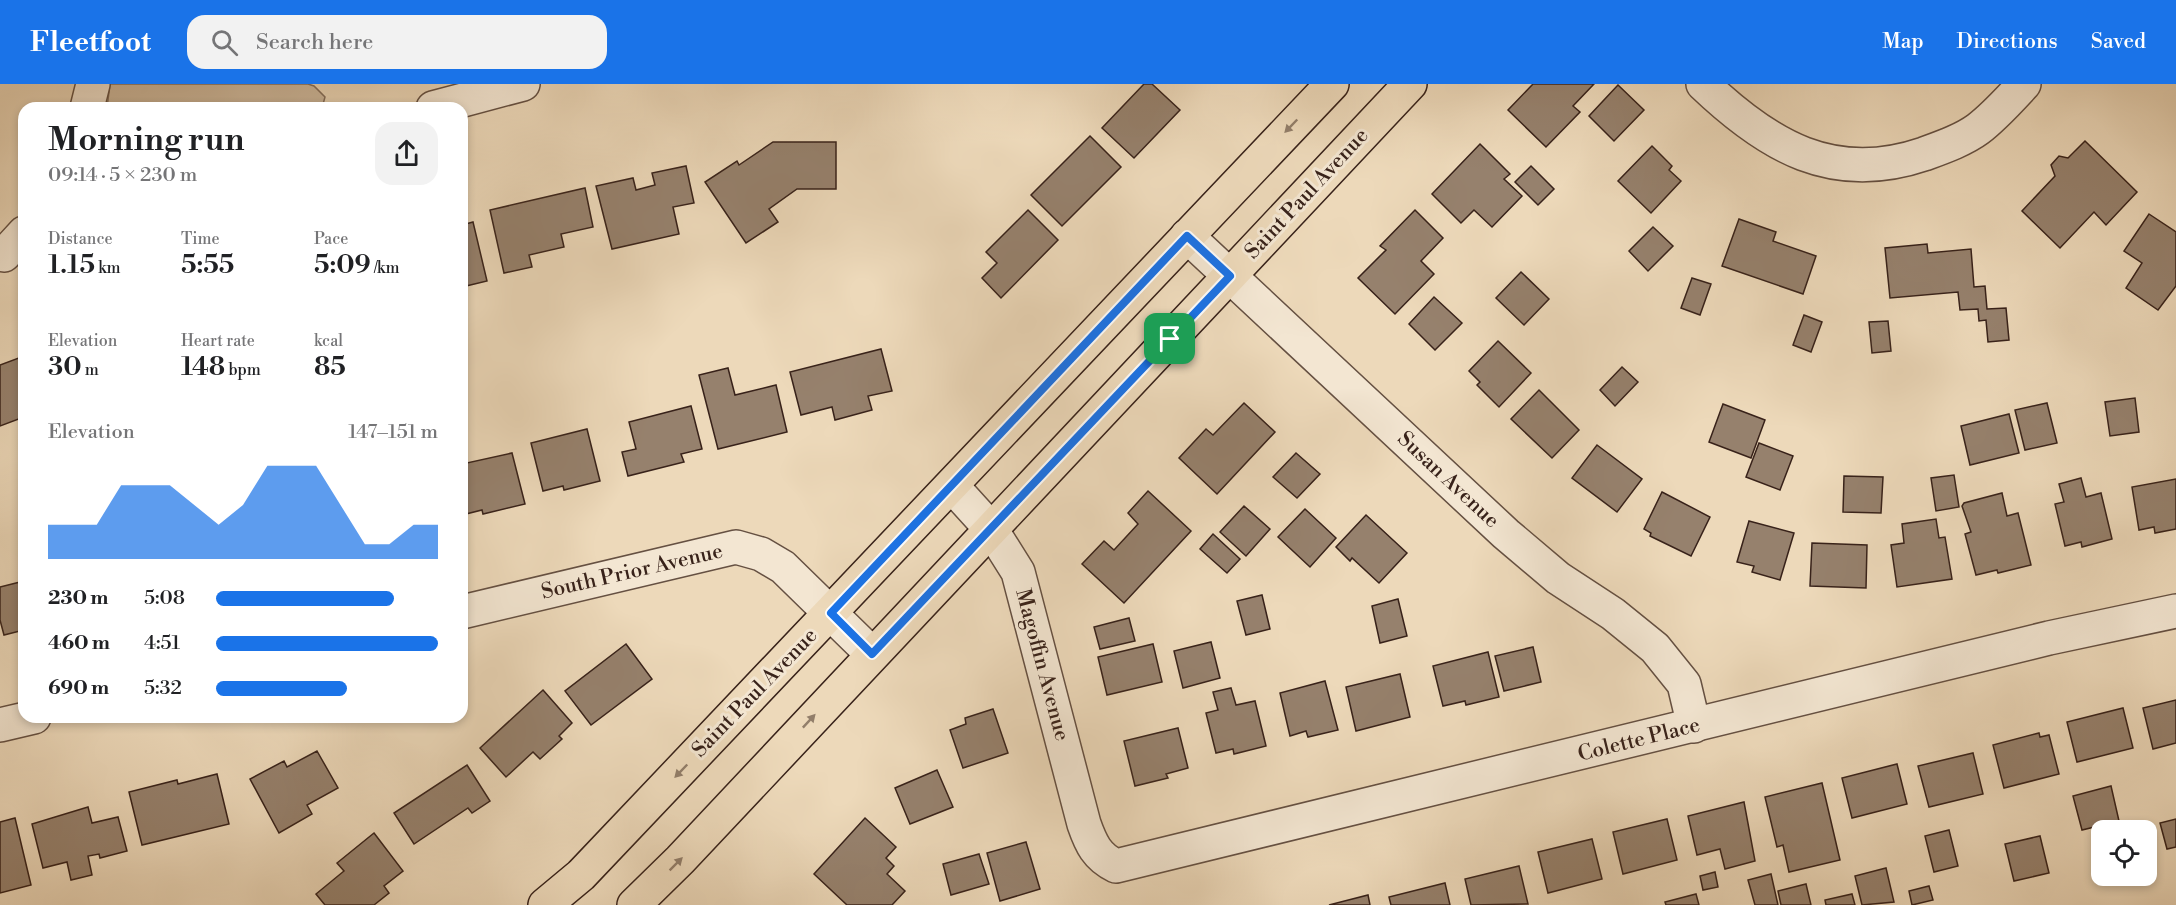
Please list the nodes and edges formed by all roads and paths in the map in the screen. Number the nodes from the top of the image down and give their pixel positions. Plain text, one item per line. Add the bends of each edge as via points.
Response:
1 (93, 84) edge
2 (443, 84) edge
3 (1332, 84) edge
4 (1410, 84) edge
5 (1703, 84) edge
6 (2024, 84) edge
7 (518, 85) edge
8 (88, 102) edge
9 (455, 102) edge
10 (1187, 236) junction
11 (1230, 276) junction
12 (952, 486) junction
13 (991, 529) junction
14 (468, 611) edge
15 (2176, 611) edge
16 (831, 613) junction
17 (872, 654) junction
18 (18, 721) edge
19 (0, 725) edge
20 (1695, 726) junction
21 (1102, 859) joint
22 (545, 905) edge
23 (634, 905) edge

1 - 8 street
2 - 7 street
3 -> 10 main road, Saint Paul Avenue
4 - 11 main road, Saint Paul Avenue
5 - 6 street via 1740,118 1798,152 1833,163 1876,166 1946,146 1977,130
7 - 9 street
10 - 11 street, Susan Avenue
10 - 12 main road, Saint Paul Avenue
11 - 13 main road, Saint Paul Avenue
11 - 20 street, Susan Avenue via 1506,534 1558,578 1655,648 1684,684
12 - 13 street, Magoffin Avenue
12 - 16 main road, Saint Paul Avenue
13 - 17 main road, Saint Paul Avenue
13 - 21 street, Magoffin Avenue via 1018,572 1084,824 1090,843
14 - 16 street, South Prior Avenue via 736,547 761,554 783,567
15 - 20 street, Colette Place via 2049,638
16 - 17 street, South Prior Avenue
16 -> 22 main road, Saint Paul Avenue via 581,876
23 -> 17 main road, Saint Paul Avenue
18 - 19 street
20 - 21 street, Colette Place via 1132,863 1116,866

